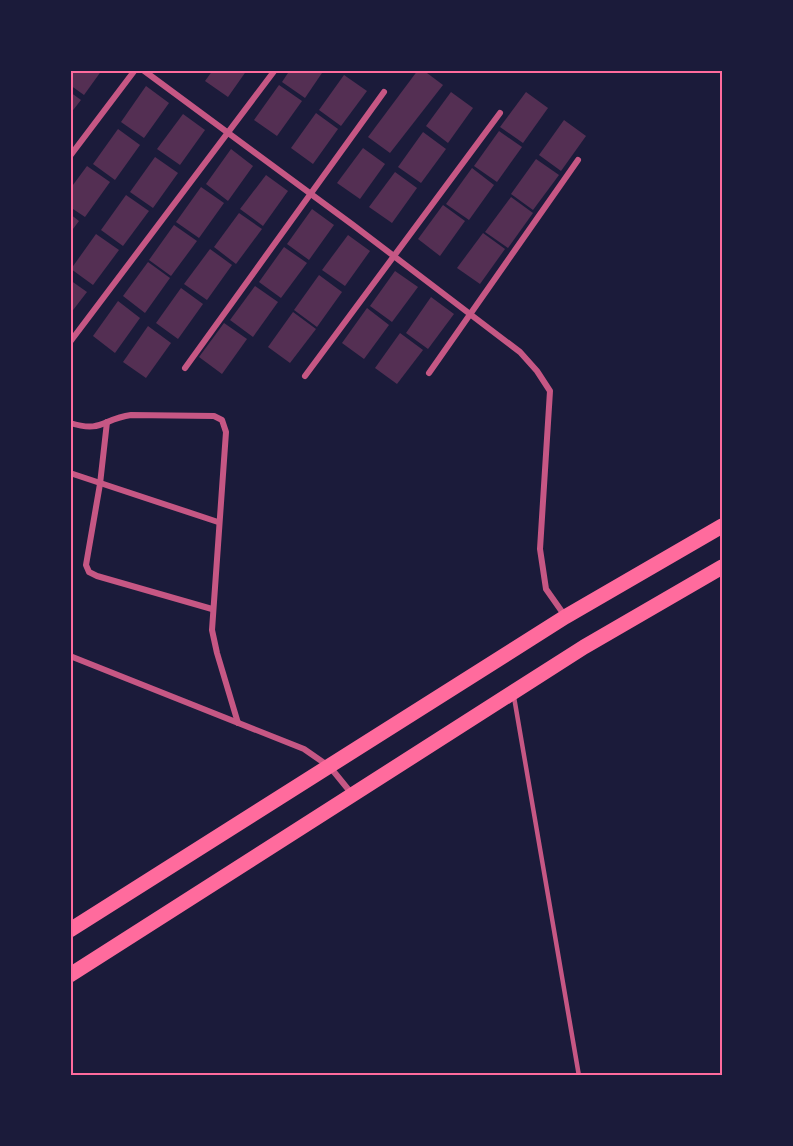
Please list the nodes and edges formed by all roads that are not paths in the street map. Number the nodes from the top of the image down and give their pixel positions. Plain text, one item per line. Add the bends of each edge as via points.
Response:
1 (135, 70) edge
2 (143, 70) edge
3 (275, 70) edge
4 (384, 92) dead end
5 (500, 113) dead end
6 (227, 134) junction
7 (70, 156) edge
8 (578, 160) dead end
9 (310, 195) junction
10 (394, 257) junction
11 (469, 314) junction
12 (70, 342) edge
13 (185, 368) dead end
14 (429, 373) dead end
15 (305, 376) dead end
16 (107, 422) junction
17 (70, 423) edge
18 (70, 473) edge
19 (100, 484) junction
20 (218, 522) junction
21 (723, 526) edge
22 (723, 567) edge
23 (212, 609) junction
24 (565, 617) junction
25 (70, 656) edge
26 (514, 693) junction
27 (238, 723) junction
28 (330, 767) junction
29 (354, 796) junction
30 (70, 930) edge
31 (70, 975) edge
32 (579, 1076) edge

1 - 7 street
2 - 6 street
3 - 6 street
4 - 9 street
5 - 10 street
6 - 9 street
6 - 12 street
8 - 11 street
9 - 10 street
9 - 13 street
10 - 11 street
10 - 15 street
11 - 14 street
11 - 24 street via 520,351 549,391 540,549 546,589
16 - 17 street via 87,428
16 - 19 street
16 - 20 street via 131,415 214,416 222,420 226,432
18 - 19 street
19 - 20 street
19 - 23 street via 86,565 89,572
20 - 23 street
21 - 24 main road
22 - 26 main road via 584,647
23 - 27 street via 217,653
24 - 28 main road
25 - 27 street
26 - 29 main road
26 - 32 lane
27 - 28 street via 304,750
28 - 29 street
28 - 30 main road
29 - 31 main road

